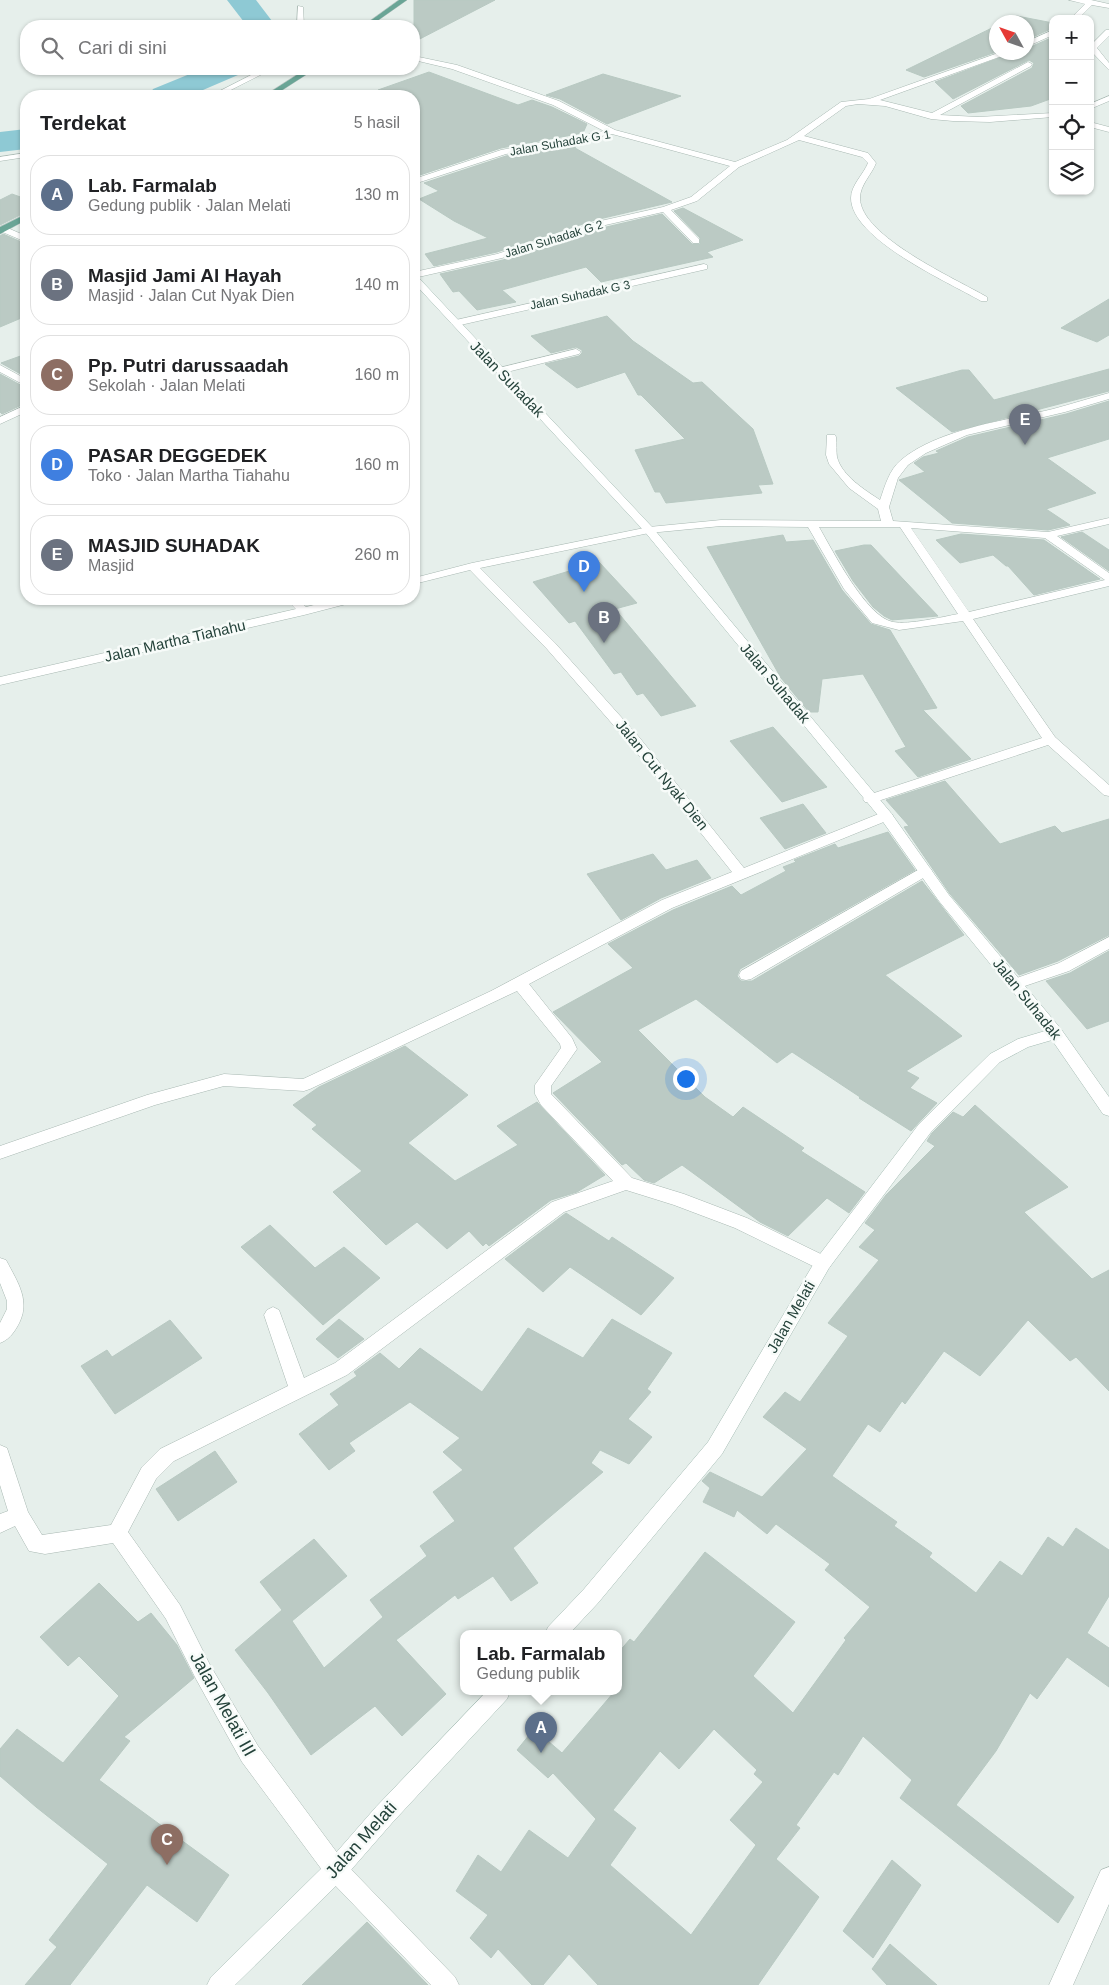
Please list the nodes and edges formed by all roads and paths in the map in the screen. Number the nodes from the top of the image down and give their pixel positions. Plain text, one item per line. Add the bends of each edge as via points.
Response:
1 (404, 0) edge
2 (1072, 0) edge
3 (1091, 2) junction
4 (1109, 6) edge
5 (300, 7) dead end
6 (1077, 15) edge
7 (301, 20) edge
8 (375, 20) edge
9 (1109, 32) edge
10 (1049, 34) edge
11 (1034, 42) edge
12 (420, 59) edge
13 (989, 59) edge
14 (1028, 64) dead end
15 (1109, 68) edge
16 (256, 75) edge
17 (301, 75) edge
18 (226, 90) edge
19 (278, 90) edge
20 (1109, 98) edge
21 (871, 101) junction
22 (1094, 105) edge
23 (1049, 114) edge
24 (931, 117) junction
25 (1094, 125) edge
26 (1109, 130) edge
27 (612, 132) junction
28 (798, 138) junction
29 (20, 156) edge
30 (0, 158) edge
31 (736, 165) junction
32 (420, 180) edge
33 (665, 209) junction
34 (20, 220) edge
35 (1, 230) edge
36 (20, 237) edge
37 (696, 241) dead end
38 (704, 267) dead end
39 (420, 275) edge
40 (420, 284) edge
41 (984, 299) dead end
42 (456, 323) junction
43 (576, 352) dead end
44 (0, 368) edge
45 (499, 371) junction
46 (20, 380) edge
47 (1109, 396) edge
48 (20, 411) edge
49 (0, 420) edge
50 (831, 437) dead end
51 (882, 507) junction
52 (1109, 521) edge
53 (811, 523) junction
54 (888, 524) junction
55 (903, 524) junction
56 (649, 530) junction
57 (1048, 536) junction
58 (472, 566) junction
59 (1109, 578) edge
60 (420, 579) edge
61 (1109, 583) edge
62 (298, 605) edge
63 (327, 605) edge
64 (304, 611) junction
65 (965, 617) junction
66 (0, 681) edge
67 (1050, 740) junction
68 (1109, 792) edge
69 (870, 799) junction
70 (886, 816) junction
71 (925, 871) junction
72 (741, 874) junction
73 (1109, 942) edge
74 (746, 975) dead end
75 (519, 983) junction
76 (1016, 984) junction
77 (1056, 1033) junction
78 (1109, 1110) edge
79 (0, 1153) edge
80 (626, 1183) junction
81 (823, 1263) junction
82 (0, 1265) edge
83 (273, 1315) dead end
84 (0, 1335) edge
85 (299, 1391) junction
86 (0, 1454) edge
87 (19, 1515) junction
88 (0, 1524) edge
89 (117, 1533) junction
90 (559, 1630) edge
91 (497, 1695) edge
92 (336, 1870) junction
93 (1109, 1878) edge
94 (219, 1985) edge
95 (447, 1985) edge
96 (1061, 1985) edge

1 - 8 main road
2 - 3 street
3 - 4 street
3 - 6 street
5 - 7 street
9 - 15 street via 1093,48
10 - 11 street
12 - 27 street via 454,67 556,103
13 - 21 street
14 - 24 street
16 - 18 street
17 - 19 main road
20 - 22 street
21 - 24 street
21 - 28 street, Jalan Suhadak G 2 via 844,104
23 - 24 street via 955,120
25 - 26 street
27 - 31 street, Jalan Suhadak G 1
27 - 32 street, Jalan Suhadak G 1 via 504,152
28 - 31 street, Jalan Suhadak G 2
28 - 41 street via 866,155 872,163 856,192 858,212 873,231 892,246
29 - 30 street
31 - 33 street, Jalan Suhadak G 2 via 694,199
33 - 37 street
33 - 39 street, Jalan Suhadak G 2
34 - 35 main road
35 - 36 street
38 - 42 street, Jalan Suhadak G 3
40 - 42 street, Jalan Suhadak
42 - 45 street, Jalan Suhadak
43 - 45 street
44 - 46 street
45 - 56 street, Jalan Suhadak
47 - 51 street via 964,433 922,451 904,463 893,478
48 - 49 street
50 - 51 street via 832,458 839,470
51 - 54 street
52 - 57 street
53 - 54 street
53 - 56 street via 720,523
53 - 65 street via 850,589 876,620 899,626
54 - 55 street
55 - 57 street
55 - 65 street
56 - 58 street
56 - 69 street, Jalan Suhadak
57 - 59 street
58 - 60 street
58 - 72 street, Jalan Cut Nyak Dien via 552,646 634,740
61 - 65 street
62 - 64 street
63 - 64 street, Jalan Martha Tiahahu
64 - 66 street, Jalan Martha Tiahahu
65 - 67 street
67 - 68 street
67 - 69 street
69 - 70 street, Jalan Suhadak
70 - 71 street, Jalan Suhadak
70 - 72 street
71 - 74 street
71 - 76 street, Jalan Suhadak
72 - 75 street via 667,904
73 - 76 street via 1064,967
75 - 79 street via 304,1085 224,1080 153,1099
75 - 80 street via 567,1042 569,1049 543,1085 543,1094
76 - 77 street, Jalan Suhadak
77 - 78 street, Jalan Suhadak
77 - 81 street, Jalan Melati via 1023,1043 995,1058 924,1128
80 - 81 street via 741,1223
80 - 85 street via 558,1207 341,1369
81 - 90 street, Jalan Melati via 716,1448
82 - 84 street via 16,1303 13,1320
83 - 85 street
85 - 89 street via 167,1455 149,1473
86 - 87 street
87 - 88 street
87 - 89 street via 36,1544
89 - 92 street, Jalan Melati III via 173,1612 250,1754
91 - 92 street, Jalan Melati
92 - 94 street, Jalan Melati
92 - 95 street, Jalan Melati III
93 - 96 street

